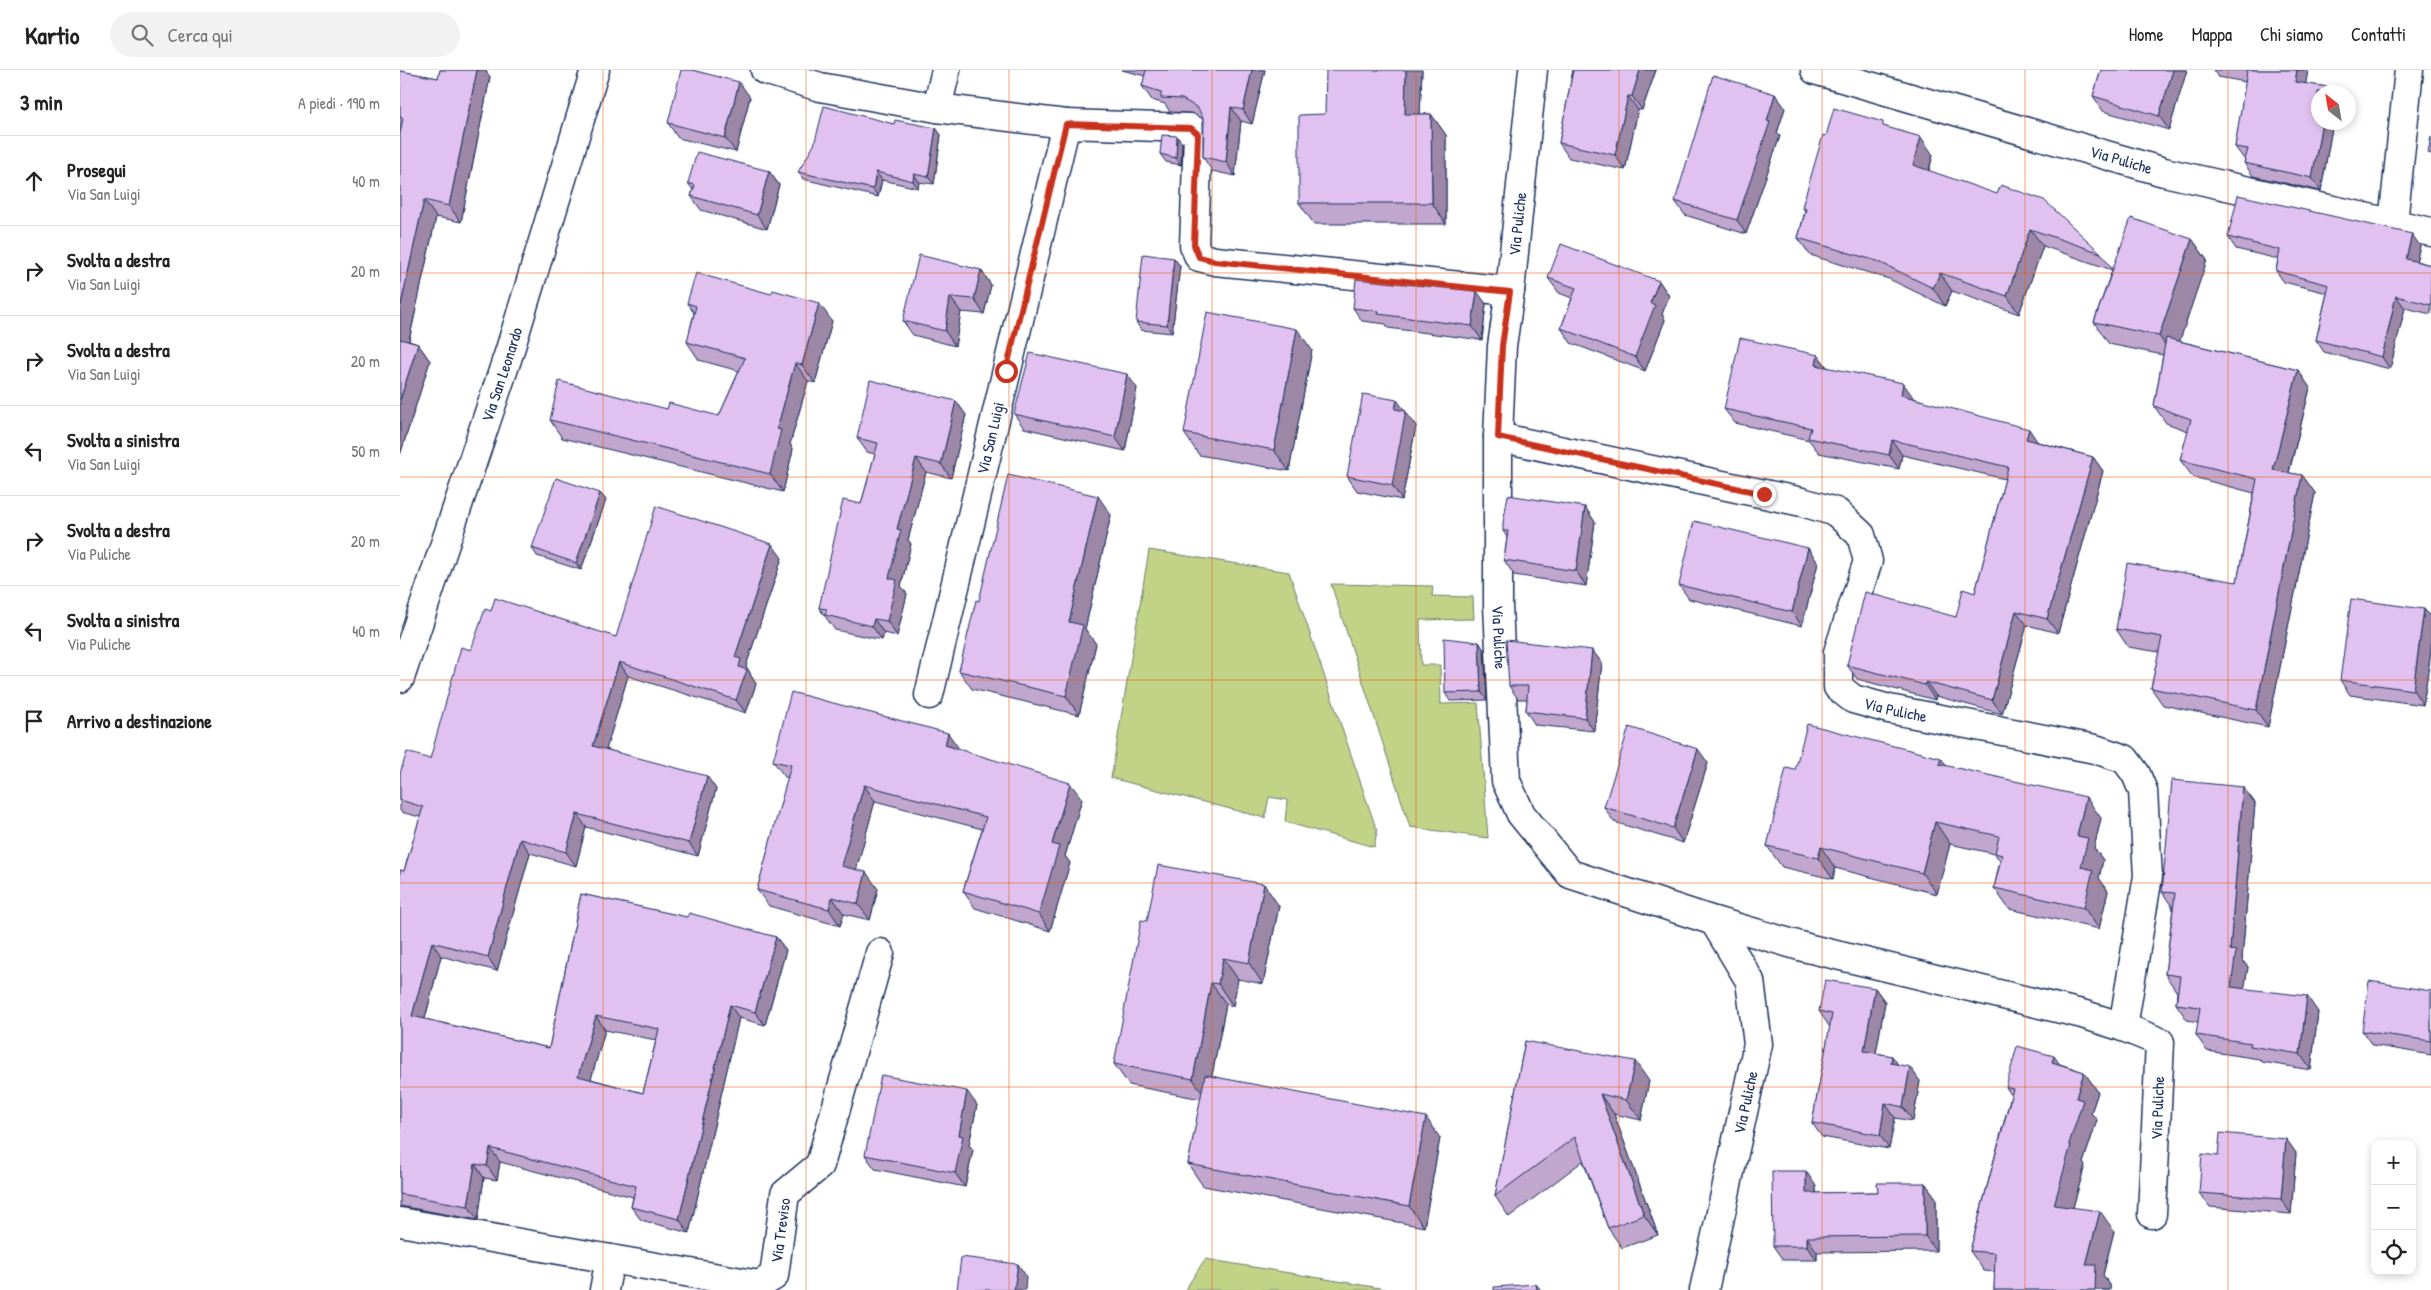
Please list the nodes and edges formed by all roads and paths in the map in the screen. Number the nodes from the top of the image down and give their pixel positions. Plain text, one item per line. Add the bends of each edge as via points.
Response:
1 (595, 70) edge
2 (765, 70) edge
3 (946, 70) edge
4 (1533, 70) edge
5 (1815, 70) edge
6 (2409, 70) edge
7 (936, 108) junction
8 (1066, 124) junction
9 (2393, 223) junction
10 (2431, 232) edge
11 (1510, 292) junction
12 (1498, 437) junction
13 (400, 678) edge
14 (929, 695) dead end
15 (1714, 921) junction
16 (880, 953) dead end
17 (2123, 1027) junction
18 (2152, 1214) dead end
19 (400, 1222) edge
20 (610, 1259) junction
21 (604, 1290) edge
22 (1704, 1290) edge

1 - 13 street, Via San Leonardo via 509,353
2 - 7 street via 820,87
3 - 7 street
4 - 11 street, Via Puliche
5 - 9 street, Via Puliche via 2164,172
6 - 9 street
7 - 8 street
8 - 11 street via 1191,128 1198,134 1194,245 1199,257
8 - 14 street, Via San Luigi
9 - 10 street, Via Puliche
11 - 12 street, Via Puliche via 1502,346
12 - 15 street, Via Puliche via 1498,605 1506,781 1521,814 1570,874
12 - 17 street, Via Puliche via 1836,512 1861,535 1868,561 1838,652 1838,687 1853,699 1889,709 2095,749 2125,759 2143,791 2148,876
15 - 17 street, Via Puliche via 1806,948 2082,1014
15 - 22 street, Via Puliche via 1750,981 1758,1044
16 - 20 street, Via Treviso via 820,1165 785,1194 774,1276 758,1285
17 - 18 street, Via Puliche via 2160,1042
19 - 20 street, Via Treviso
20 - 21 street

